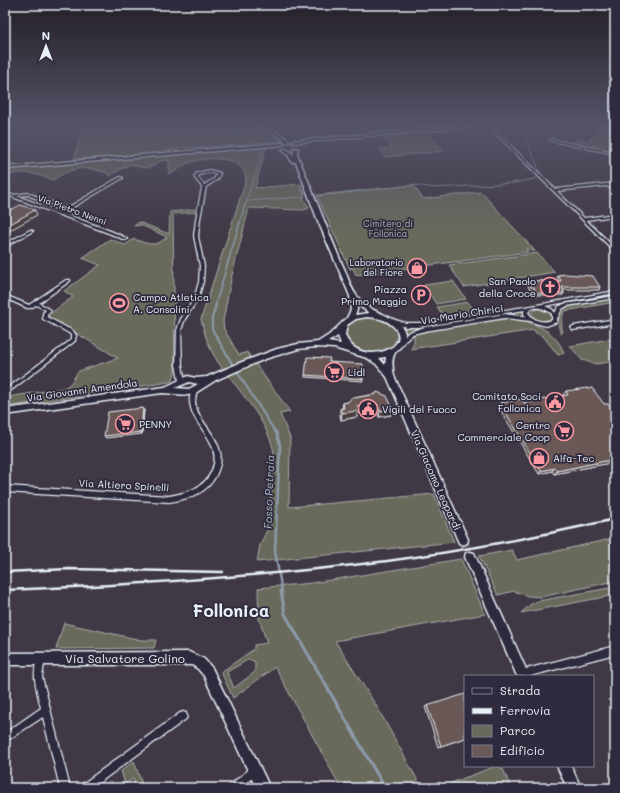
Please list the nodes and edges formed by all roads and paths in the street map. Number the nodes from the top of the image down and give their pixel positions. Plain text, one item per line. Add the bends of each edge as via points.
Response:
1 (73, 162) edge
2 (294, 162) edge
3 (298, 162) edge
4 (526, 162) edge
5 (5, 168) edge
6 (121, 178) dead end
7 (615, 184) edge
8 (608, 185) junction
9 (204, 187) junction
10 (555, 190) junction
11 (615, 191) edge
12 (5, 194) edge
13 (12, 196) junction
14 (67, 209) junction
15 (59, 214) junction
16 (615, 215) edge
17 (583, 219) junction
18 (321, 221) junction
19 (26, 228) dead end
20 (125, 239) dead end
21 (5, 246) edge
22 (615, 250) edge
23 (68, 281) dead end
24 (615, 292) edge
25 (5, 296) edge
26 (354, 296) junction
27 (615, 297) edge
28 (36, 303) junction
29 (534, 306) junction
30 (379, 316) junction
31 (555, 318) junction
32 (350, 319) junction
33 (530, 319) junction
34 (390, 320) junction
35 (615, 321) edge
36 (342, 328) junction
37 (573, 328) dead end
38 (400, 342) junction
39 (314, 344) junction
40 (350, 349) junction
41 (392, 352) junction
42 (368, 356) junction
43 (180, 370) junction
44 (390, 376) junction
45 (194, 384) junction
46 (182, 385) junction
47 (5, 393) edge
48 (5, 412) edge
49 (5, 489) edge
50 (463, 540) tunnel mouth
51 (470, 557) tunnel mouth
52 (615, 650) edge
53 (5, 659) edge
54 (41, 659) junction
55 (523, 675) edge
56 (45, 712) junction
57 (183, 716) dead end
58 (5, 738) edge
59 (564, 767) edge
60 (255, 770) junction
61 (64, 788) edge
62 (84, 788) edge
63 (233, 788) edge
64 (262, 788) edge
65 (574, 788) edge

1 - 5 main road
2 - 18 main road via 313,211
3 - 18 main road
4 - 10 street
6 - 14 street
7 - 8 street
8 - 10 street
8 - 11 street
9 - 9 street via 217,178 218,173 206,171 198,174 196,177
9 - 43 street via 196,236 202,266 201,282 196,299 179,327
10 - 17 street
12 - 13 street, Via Pietro Nenni
13 - 14 street, Via Pietro Nenni via 26,194
13 - 15 street, Via Pietro Nenni
14 - 15 street
15 - 20 street, Via Pietro Nenni
16 - 17 street
17 - 22 street
18 - 26 main road
19 - 21 street via 31,231
23 - 28 street
24 - 29 street, Via Mario Chirici
25 - 28 street via 29,307
26 - 30 main road via 363,307
26 - 32 main road via 354,310
27 - 31 street, Via Mario Chirici via 566,305 560,308
28 - 47 street via 49,310 45,313 45,318 71,332 74,338
29 - 31 street via 549,310
29 - 33 street via 526,312
29 - 34 street, Via Mario Chirici via 419,325 406,325
30 - 32 main road via 364,315
30 - 34 main road
31 - 33 street, Via Mario Chirici via 553,322 546,324
32 - 36 main road
33 - 38 street, Via Mario Chirici via 505,316 425,329 411,333
34 - 38 main road via 400,330
35 - 37 street
36 - 39 main road, Via Giovanni Amendola via 332,337
36 - 40 main road via 342,338
38 - 41 main road
39 - 40 main road, Via Giovanni Amendola via 333,344
39 - 45 main road, Via Giovanni Amendola via 285,351
40 - 42 main road, Via Giacomo Leopardi
41 - 42 main road, Via Giacomo Leopardi
41 - 44 main road, Via Giacomo Leopardi via 389,361
42 - 44 main road, Via Giacomo Leopardi via 379,362
43 - 45 street
43 - 46 street
44 - 50 main road, Via Giacomo Leopardi
45 - 46 main road, Via Giovanni Amendola
45 - 46 main road, Via Giovanni Amendola via 188,392
45 - 49 street, Via Altiero Spinelli via 191,400 195,413 217,450 219,461 210,482 199,490 169,499
46 - 48 main road, Via Giovanni Amendola
51 - 55 main road
52 - 55 street
53 - 54 main road, Via Salvatore Golino
54 - 56 street via 38,677
54 - 60 main road, Via Salvatore Golino via 196,660 208,672
56 - 58 street
56 - 61 street
57 - 62 street
59 - 65 main road
60 - 63 street
60 - 64 main road, Via Salvatore Golino

